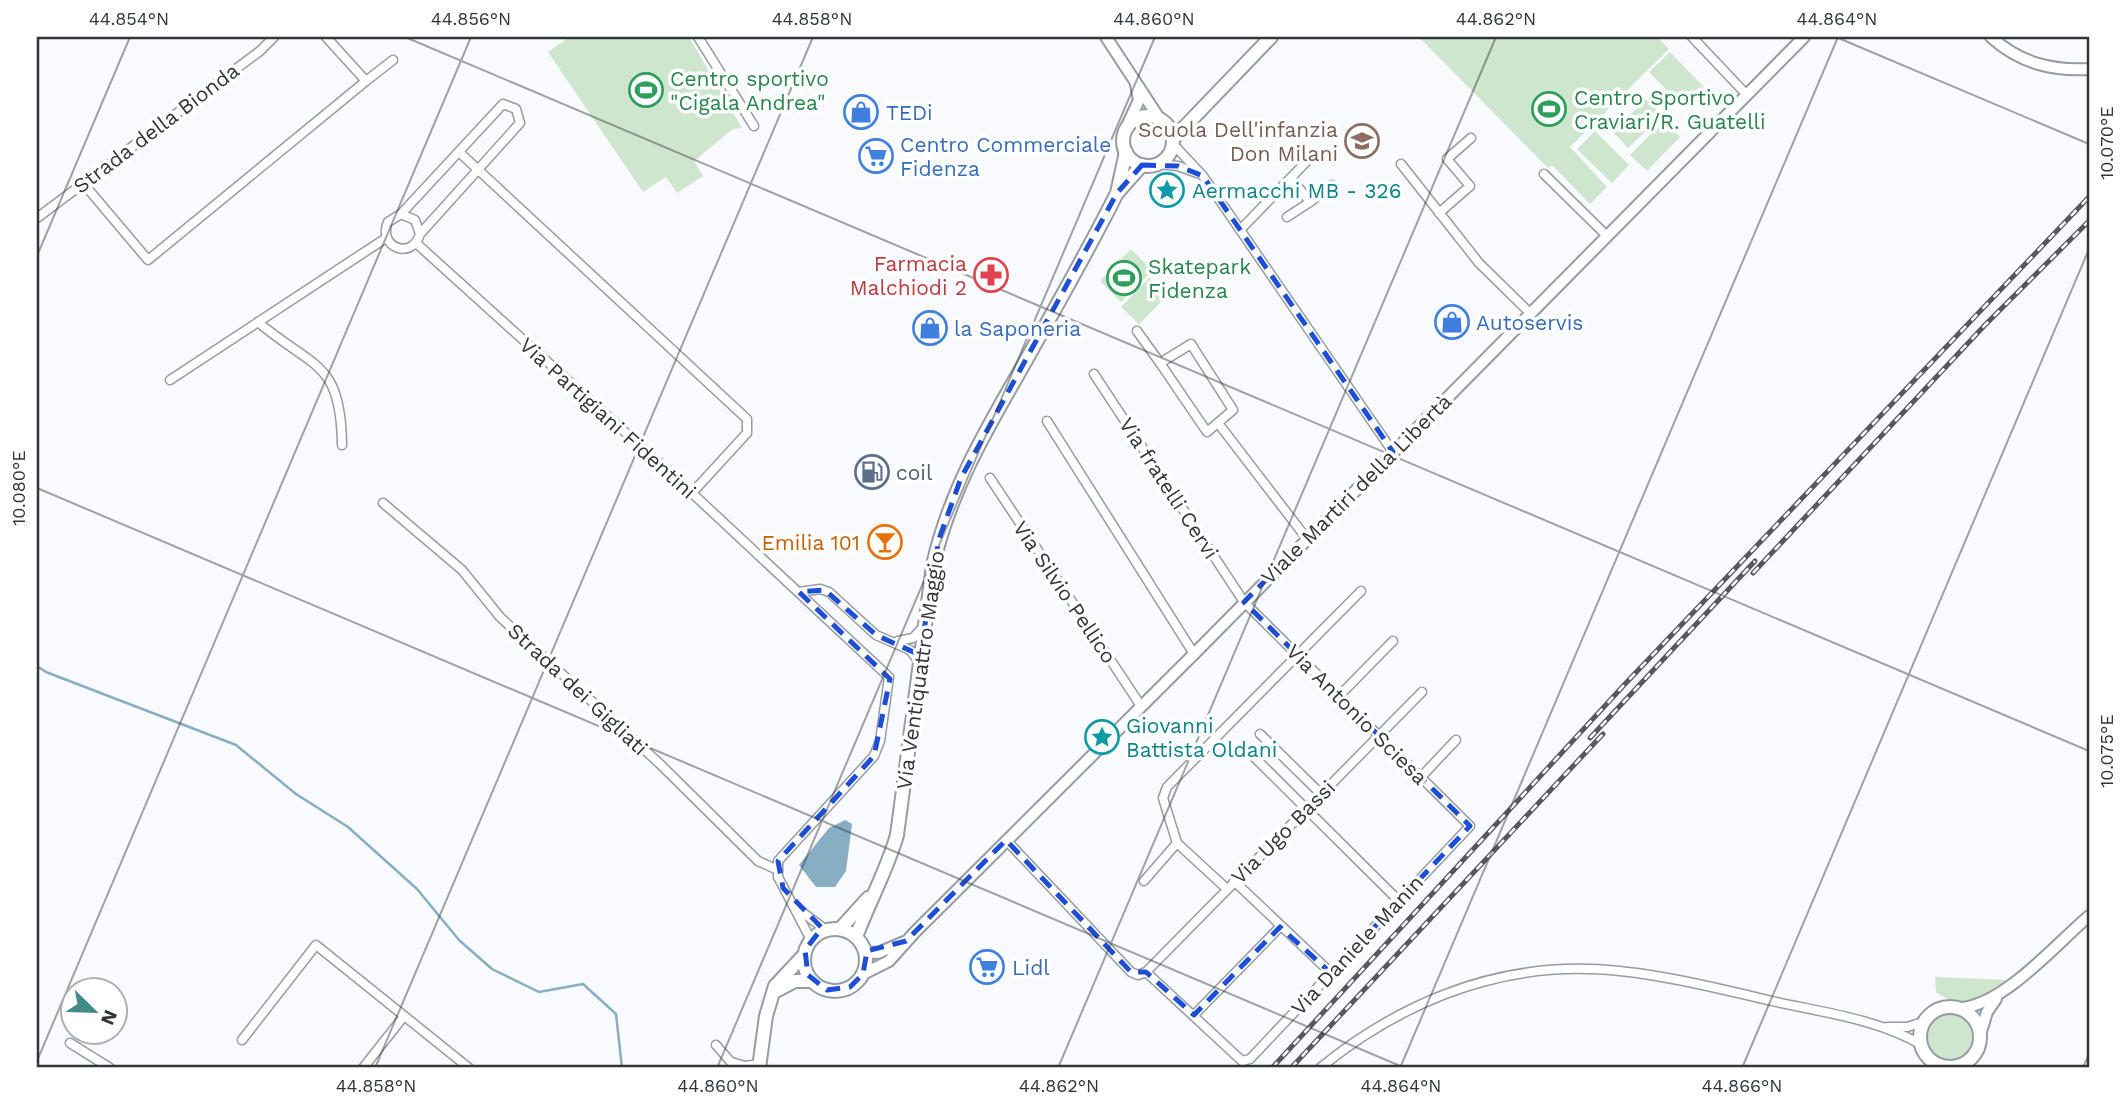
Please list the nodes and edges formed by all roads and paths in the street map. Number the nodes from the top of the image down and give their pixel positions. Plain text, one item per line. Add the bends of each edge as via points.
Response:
1 (274, 37) edge
2 (326, 37) edge
3 (698, 37) edge
4 (1107, 37) edge
5 (1271, 37) edge
6 (1692, 37) edge
7 (1804, 37) edge
8 (1991, 37) edge
9 (393, 60) dead end
10 (2089, 69) edge
11 (1130, 72) junction
12 (366, 82) junction
13 (1746, 95) junction
14 (1202, 106) junction
15 (1161, 119) junction
16 (754, 126) dead end
17 (1126, 128) junction
18 (1471, 138) dead end
19 (1173, 142) junction
20 (459, 152) junction
21 (1126, 152) junction
22 (1311, 157) dead end
23 (1157, 164) junction
24 (1401, 164) dead end
25 (1142, 165) junction
26 (477, 170) junction
27 (1544, 174) dead end
28 (1203, 176) junction
29 (1291, 178) junction
30 (83, 183) junction
31 (1332, 185) dead end
32 (1117, 192) junction
33 (1310, 202) junction
34 (1439, 213) junction
35 (38, 214) edge
36 (401, 214) junction
37 (1287, 218) dead end
38 (1240, 230) junction
39 (420, 234) junction
40 (1607, 236) junction
41 (386, 238) junction
42 (416, 243) junction
43 (1530, 313) junction
44 (258, 322) junction
45 (1137, 331) dead end
46 (1160, 363) junction
47 (1094, 374) dead end
48 (170, 380) dead end
49 (1046, 421) dead end
50 (1218, 423) junction
51 (342, 445) dead end
52 (1393, 452) junction
53 (990, 478) dead end
54 (692, 493) junction
55 (383, 503) dead end
56 (1307, 539) junction
57 (1362, 591) dead end
58 (799, 592) junction
59 (1244, 602) junction
60 (924, 626) junction
61 (895, 641) junction
62 (1393, 641) dead end
63 (1194, 654) junction
64 (1299, 657) junction
65 (920, 664) junction
66 (1422, 692) dead end
67 (1339, 696) junction
68 (1141, 706) junction
69 (1260, 734) dead end
70 (1379, 736) junction
71 (1456, 740) dead end
72 (1248, 751) dead end
73 (1421, 777) junction
74 (1321, 794) junction
75 (1306, 809) junction
76 (1470, 825) joint
77 (1006, 840) junction
78 (1177, 843) junction
79 (778, 870) junction
80 (1144, 881) dead end
81 (1234, 881) junction
82 (1227, 889) junction
83 (873, 892) junction
84 (1399, 901) junction
85 (796, 907) junction
86 (2089, 915) edge
87 (1280, 927) junction
88 (840, 929) junction
89 (826, 930) junction
90 (856, 937) junction
91 (811, 940) junction
92 (906, 941) junction
93 (865, 952) junction
94 (804, 955) junction
95 (1146, 972) junction
96 (1331, 973) junction
97 (863, 974) junction
98 (812, 981) junction
99 (2002, 991) junction
100 (774, 992) junction
101 (1960, 1009) junction
102 (1194, 1015) junction
103 (404, 1016) junction
104 (1923, 1022) junction
105 (1877, 1026) junction
106 (1980, 1034) junction
107 (242, 1040) dead end
108 (1920, 1044) junction
109 (716, 1045) dead end
110 (74, 1046) edge
111 (1971, 1063) edge
112 (734, 1065) edge
113 (760, 1066) edge
114 (105, 1067) edge
115 (363, 1068) edge
116 (469, 1068) edge
117 (1320, 1068) edge
118 (1949, 1068) edge

1 - 30 street, Strada della Bionda
2 - 12 street
3 - 16 street
4 - 11 street
5 - 14 main road
6 - 13 street
7 - 13 street, Viale Martiri della Libertà
8 - 10 street via 2035,64
9 - 12 street
11 - 15 street
11 - 17 street via 1139,100
12 - 30 street via 148,260
13 - 40 street, Viale Martiri della Libertà
14 - 15 main road via 1172,120
14 - 19 main road
15 - 17 main road via 1144,116
15 - 19 main road
17 - 21 main road, Via Ventiquattro Maggio
18 - 34 street via 1447,159 1470,186
19 - 23 main road via 1168,156
19 - 28 street
20 - 26 street
20 - 26 street via 503,104 516,109 520,123
20 - 36 street
21 - 25 main road
21 - 32 main road, Via Ventiquattro Maggio
22 - 29 street
23 - 25 main road
23 - 28 street
24 - 34 street
25 - 32 main road, Via Ventiquattro Maggio
26 - 39 street
26 - 54 street via 747,419 747,433
27 - 40 street
28 - 38 street
29 - 33 street
29 - 38 street
30 - 35 street, Strada della Bionda
31 - 33 street
32 - 60 main road, Via Ventiquattro Maggio via 961,478 939,539
33 - 37 street
34 - 43 street via 1479,263
36 - 39 street via 415,220
36 - 41 street via 388,222
38 - 52 street
39 - 42 street
40 - 43 street, Viale Martiri della Libertà
41 - 42 street via 402,250
41 - 44 street
42 - 54 street, Via Partigiani Fidentini
43 - 52 street, Viale Martiri della Libertà
44 - 48 street
44 - 51 street via 282,343 305,353 332,384 341,409
45 - 46 street
46 - 50 street via 1207,432
46 - 50 street via 1191,344 1233,410
47 - 59 street, Via fratelli Cervi
49 - 63 street
50 - 56 street
52 - 56 street, Viale Martiri della Libertà
53 - 68 street, Via Silvio Pellico
54 - 58 street, Via Partigiani Fidentini
55 - 79 street, Strada dei Gigliati via 462,570 500,617 758,861
56 - 59 street, Viale Martiri della Libertà
57 - 64 street
58 - 61 street via 825,590 876,635
58 - 79 street, Via Partigiani Fidentini via 884,670 890,681 874,756 781,854
59 - 63 street, Viale Martiri della Libertà
59 - 64 street, Via Antonio Sciesa
60 - 61 street via 907,641
60 - 65 main road, Via Ventiquattro Maggio
61 - 65 street via 910,650
62 - 67 street
63 - 68 street, Viale Martiri della Libertà
64 - 67 street, Via Antonio Sciesa
64 - 78 street via 1167,787 1163,798
65 - 83 main road, Via Ventiquattro Maggio via 897,835
66 - 70 street, Via Ugo Bassi
67 - 70 street, Via Antonio Sciesa
68 - 77 street, Viale Martiri della Libertà
69 - 74 street
70 - 73 street, Via Antonio Sciesa
70 - 74 street, Via Ugo Bassi
71 - 73 street
72 - 75 street
73 - 76 street, Via Antonio Sciesa
74 - 75 street, Via Ugo Bassi
75 - 81 street, Via Ugo Bassi
75 - 84 street
76 - 84 street, Via Daniele Manin
77 - 92 street, Viale Martiri della Libertà
77 - 95 street via 1131,972
78 - 80 street
78 - 82 street
79 - 85 street
81 - 82 street, Via Ugo Bassi
81 - 87 street
82 - 95 street, Via Ugo Bassi
83 - 88 main road, Via Ventiquattro Maggio
83 - 90 main road, Via Ventiquattro Maggio
84 - 96 street, Via Daniele Manin
85 - 89 street
85 - 91 street
86 - 99 street
87 - 96 street
87 - 102 street
88 - 89 main road
88 - 90 main road
89 - 91 main road
90 - 93 main road
91 - 94 main road
92 - 93 street, Viale Martiri della Libertà via 878,953
92 - 97 street, Viale Martiri della Libertà via 889,961
93 - 97 main road
94 - 98 main road
94 - 100 main road via 779,979
95 - 102 street
96 - 102 street, Via Daniele Manin via 1250,1059 1242,1061
97 - 98 main road via 842,990 827,990
98 - 100 main road via 795,981
99 - 101 street via 1983,1003
99 - 106 street via 1987,1012
100 - 113 main road
101 - 104 main road via 1937,1009
101 - 106 main road via 1974,1019
103 - 107 street via 316,945
103 - 115 street
103 - 116 street
104 - 105 street via 1907,1027
104 - 108 main road
105 - 108 street
105 - 117 street via 1649,977 1589,969 1536,972 1492,978 1441,993 1376,1027
106 - 111 main road
108 - 118 main road via 1931,1060
109 - 112 street
110 - 114 street
111 - 118 main road
112 - 113 street

